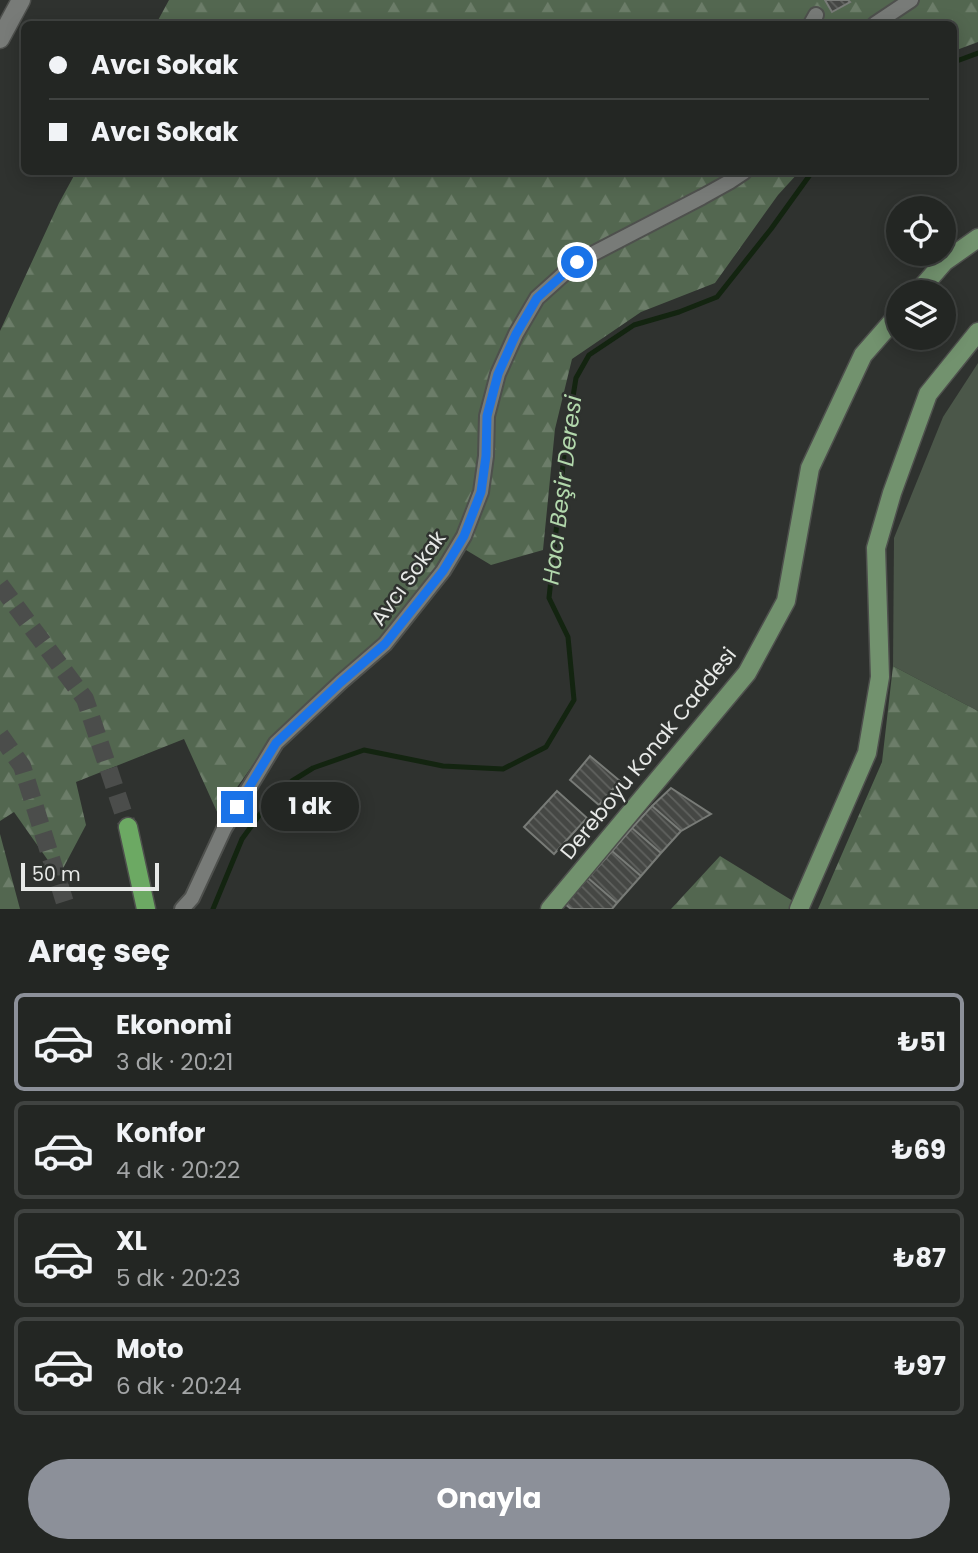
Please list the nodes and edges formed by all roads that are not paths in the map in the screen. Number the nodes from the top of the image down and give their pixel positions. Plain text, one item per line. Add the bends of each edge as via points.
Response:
1 (21, 0) edge
2 (911, 0) edge
3 (880, 21) edge
4 (0, 39) edge
5 (725, 175) edge
6 (739, 175) edge
7 (718, 188) junction
8 (978, 238) edge
9 (928, 280) edge
10 (886, 329) edge
11 (978, 332) edge
12 (128, 827) tunnel mouth
13 (145, 904) edge
14 (182, 909) edge
15 (550, 909) edge
16 (799, 909) edge

1 - 4 street
2 - 3 street
5 - 7 street
6 - 7 street, Avcı Sokak
7 - 14 street, Avcı Sokak via 577,262 537,298 498,374 487,416 481,492 464,536 443,571 385,644 276,743
8 - 9 main road via 944,262
10 - 15 main road, Dereboyu Konak Caddesi via 863,355 810,468 786,601 747,673
11 - 16 main road via 928,394 892,493 876,548 880,677 867,753
12 - 13 main road

